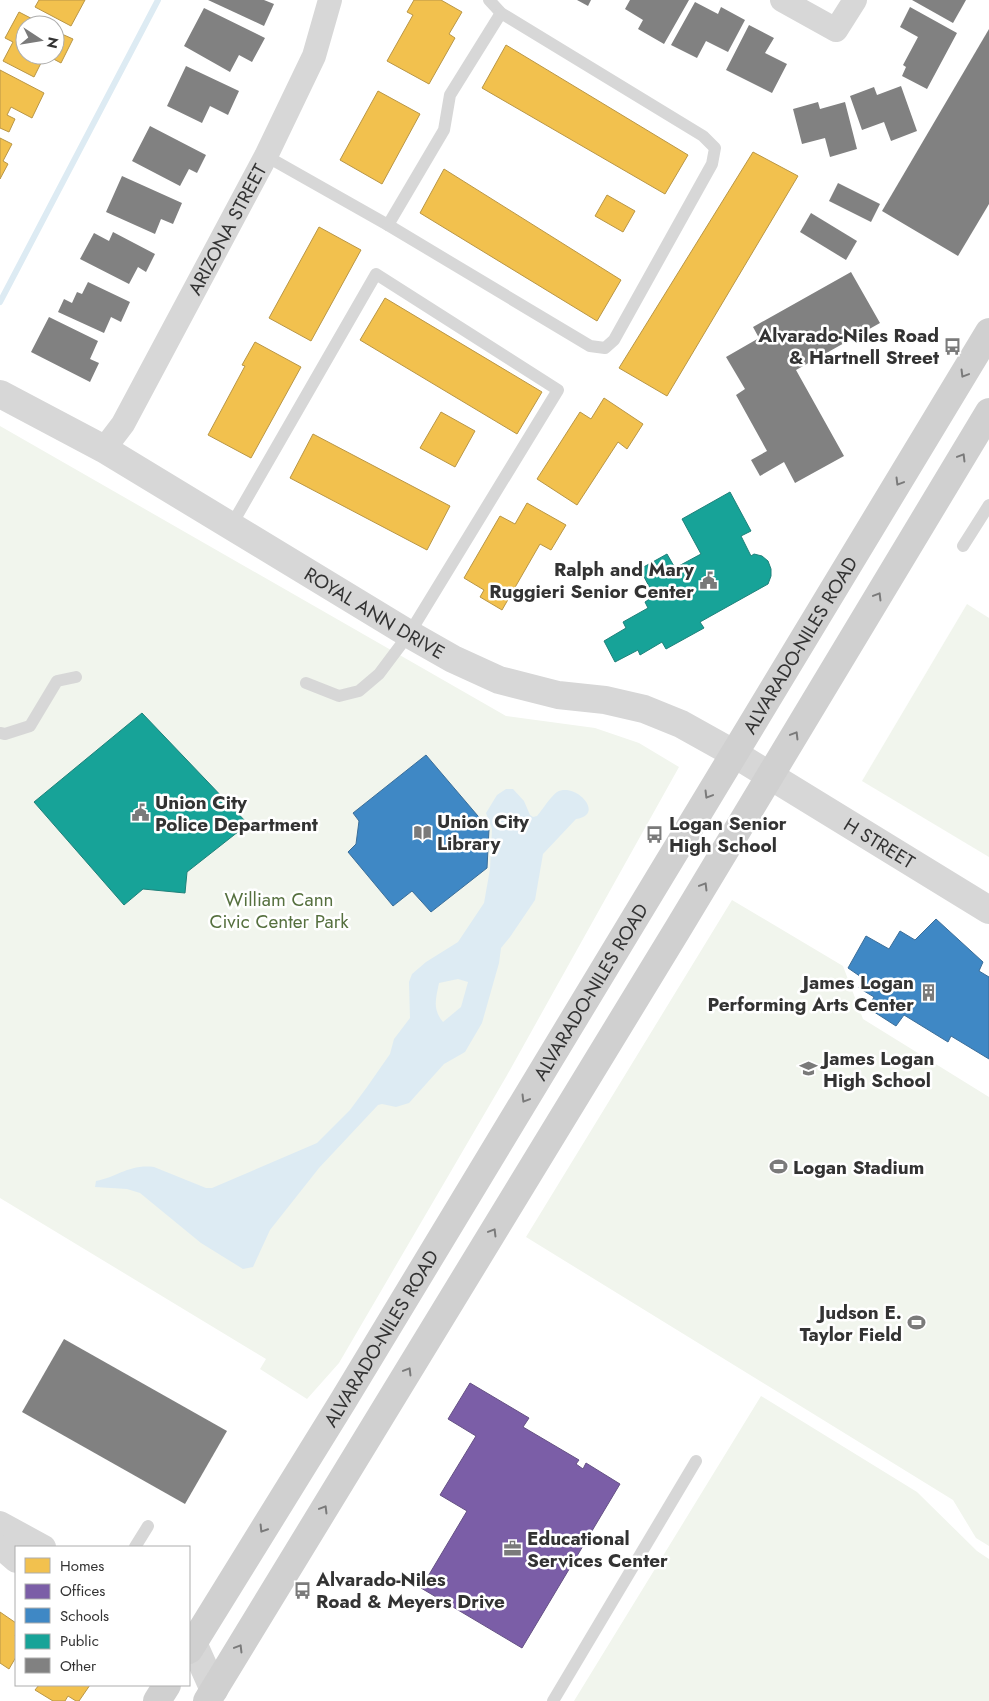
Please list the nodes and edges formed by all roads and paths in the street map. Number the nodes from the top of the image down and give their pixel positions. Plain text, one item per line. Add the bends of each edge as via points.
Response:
1 (330, 0) edge
2 (489, 0) edge
3 (782, 0) edge
4 (855, 0) edge
5 (501, 13) junction
6 (266, 156) junction
7 (388, 225) junction
8 (989, 332) edge
9 (0, 394) edge
10 (989, 412) edge
11 (104, 449) junction
12 (989, 504) edge
13 (231, 526) junction
14 (963, 546) dead end
15 (409, 634) junction
16 (76, 677) dead end
17 (306, 683) dead end
18 (0, 733) edge
19 (733, 753) junction
20 (770, 777) junction
21 (989, 910) edge
22 (696, 1461) dead end
23 (0, 1523) edge
24 (148, 1526) dead end
25 (42, 1546) edge
26 (137, 1546) edge
27 (0, 1547) edge
28 (15, 1560) edge
29 (190, 1644) edge
30 (190, 1678) edge
31 (166, 1686) edge
32 (218, 1697) edge
33 (157, 1701) edge
34 (553, 1701) edge

1 - 6 street, ARIZONA STREET via 314,56
2 - 5 lane
3 - 4 street via 836,30
5 - 7 lane via 450,95 444,130
5 - 7 lane via 703,136 715,148 712,164 614,340 605,348 590,346
6 - 7 lane
6 - 11 street, ARIZONA STREET via 123,424
8 -> 19 main road, ALVARADO-NILES ROAD
9 - 11 street, ROYAL ANN DRIVE
20 -> 10 main road
11 - 13 street, ROYAL ANN DRIVE
12 - 14 lane
13 - 15 street, ROYAL ANN DRIVE
13 - 15 lane via 376,274 558,390
15 - 17 lane via 379,674 358,691 339,696
15 - 19 street, ROYAL ANN DRIVE via 500,680 558,695 605,700 644,709 681,724
16 - 18 lane via 57,681 30,726
19 - 20 street, ROYAL ANN DRIVE
19 -> 29 main road, ALVARADO-NILES ROAD via 343,1401
20 - 21 street, H STREET
32 -> 20 main road
22 - 34 lane
23 - 25 street
24 - 26 lane
27 - 28 street
29 - 32 street
30 - 32 street
31 - 33 main road

